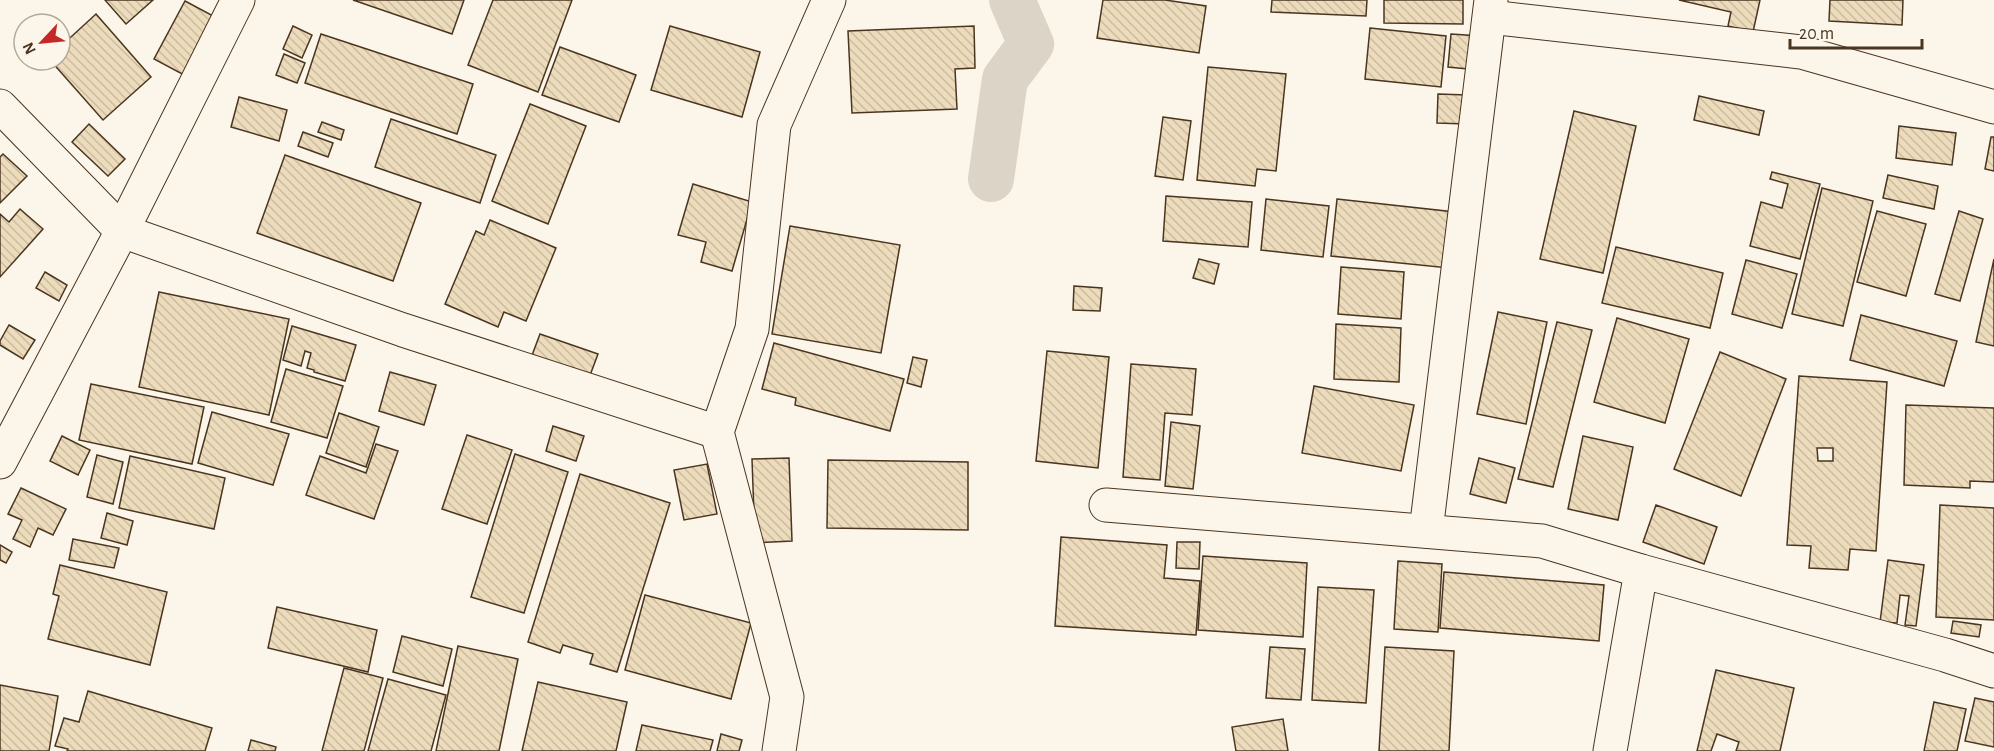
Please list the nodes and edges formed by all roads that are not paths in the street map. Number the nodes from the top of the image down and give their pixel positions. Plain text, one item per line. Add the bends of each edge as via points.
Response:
1 (238, 0) edge
2 (829, 0) edge
3 (1491, 8) edge
4 (0, 105) edge
5 (1994, 107) edge
6 (122, 231) junction
7 (717, 432) junction
8 (0, 462) edge
9 (1106, 505) dead end
10 (1426, 531) junction
11 (1641, 571) junction
12 (1994, 671) edge
13 (779, 751) edge
14 (1610, 751) edge

1 - 6 street
2 - 7 street via 774,125 752,329
3 - 5 street via 1801,52
3 - 10 street
4 - 6 street
6 - 7 street via 403,330
6 - 8 street
7 - 13 street via 787,697
9 - 10 street
10 - 11 street via 1542,541
11 - 12 street
11 - 14 street

